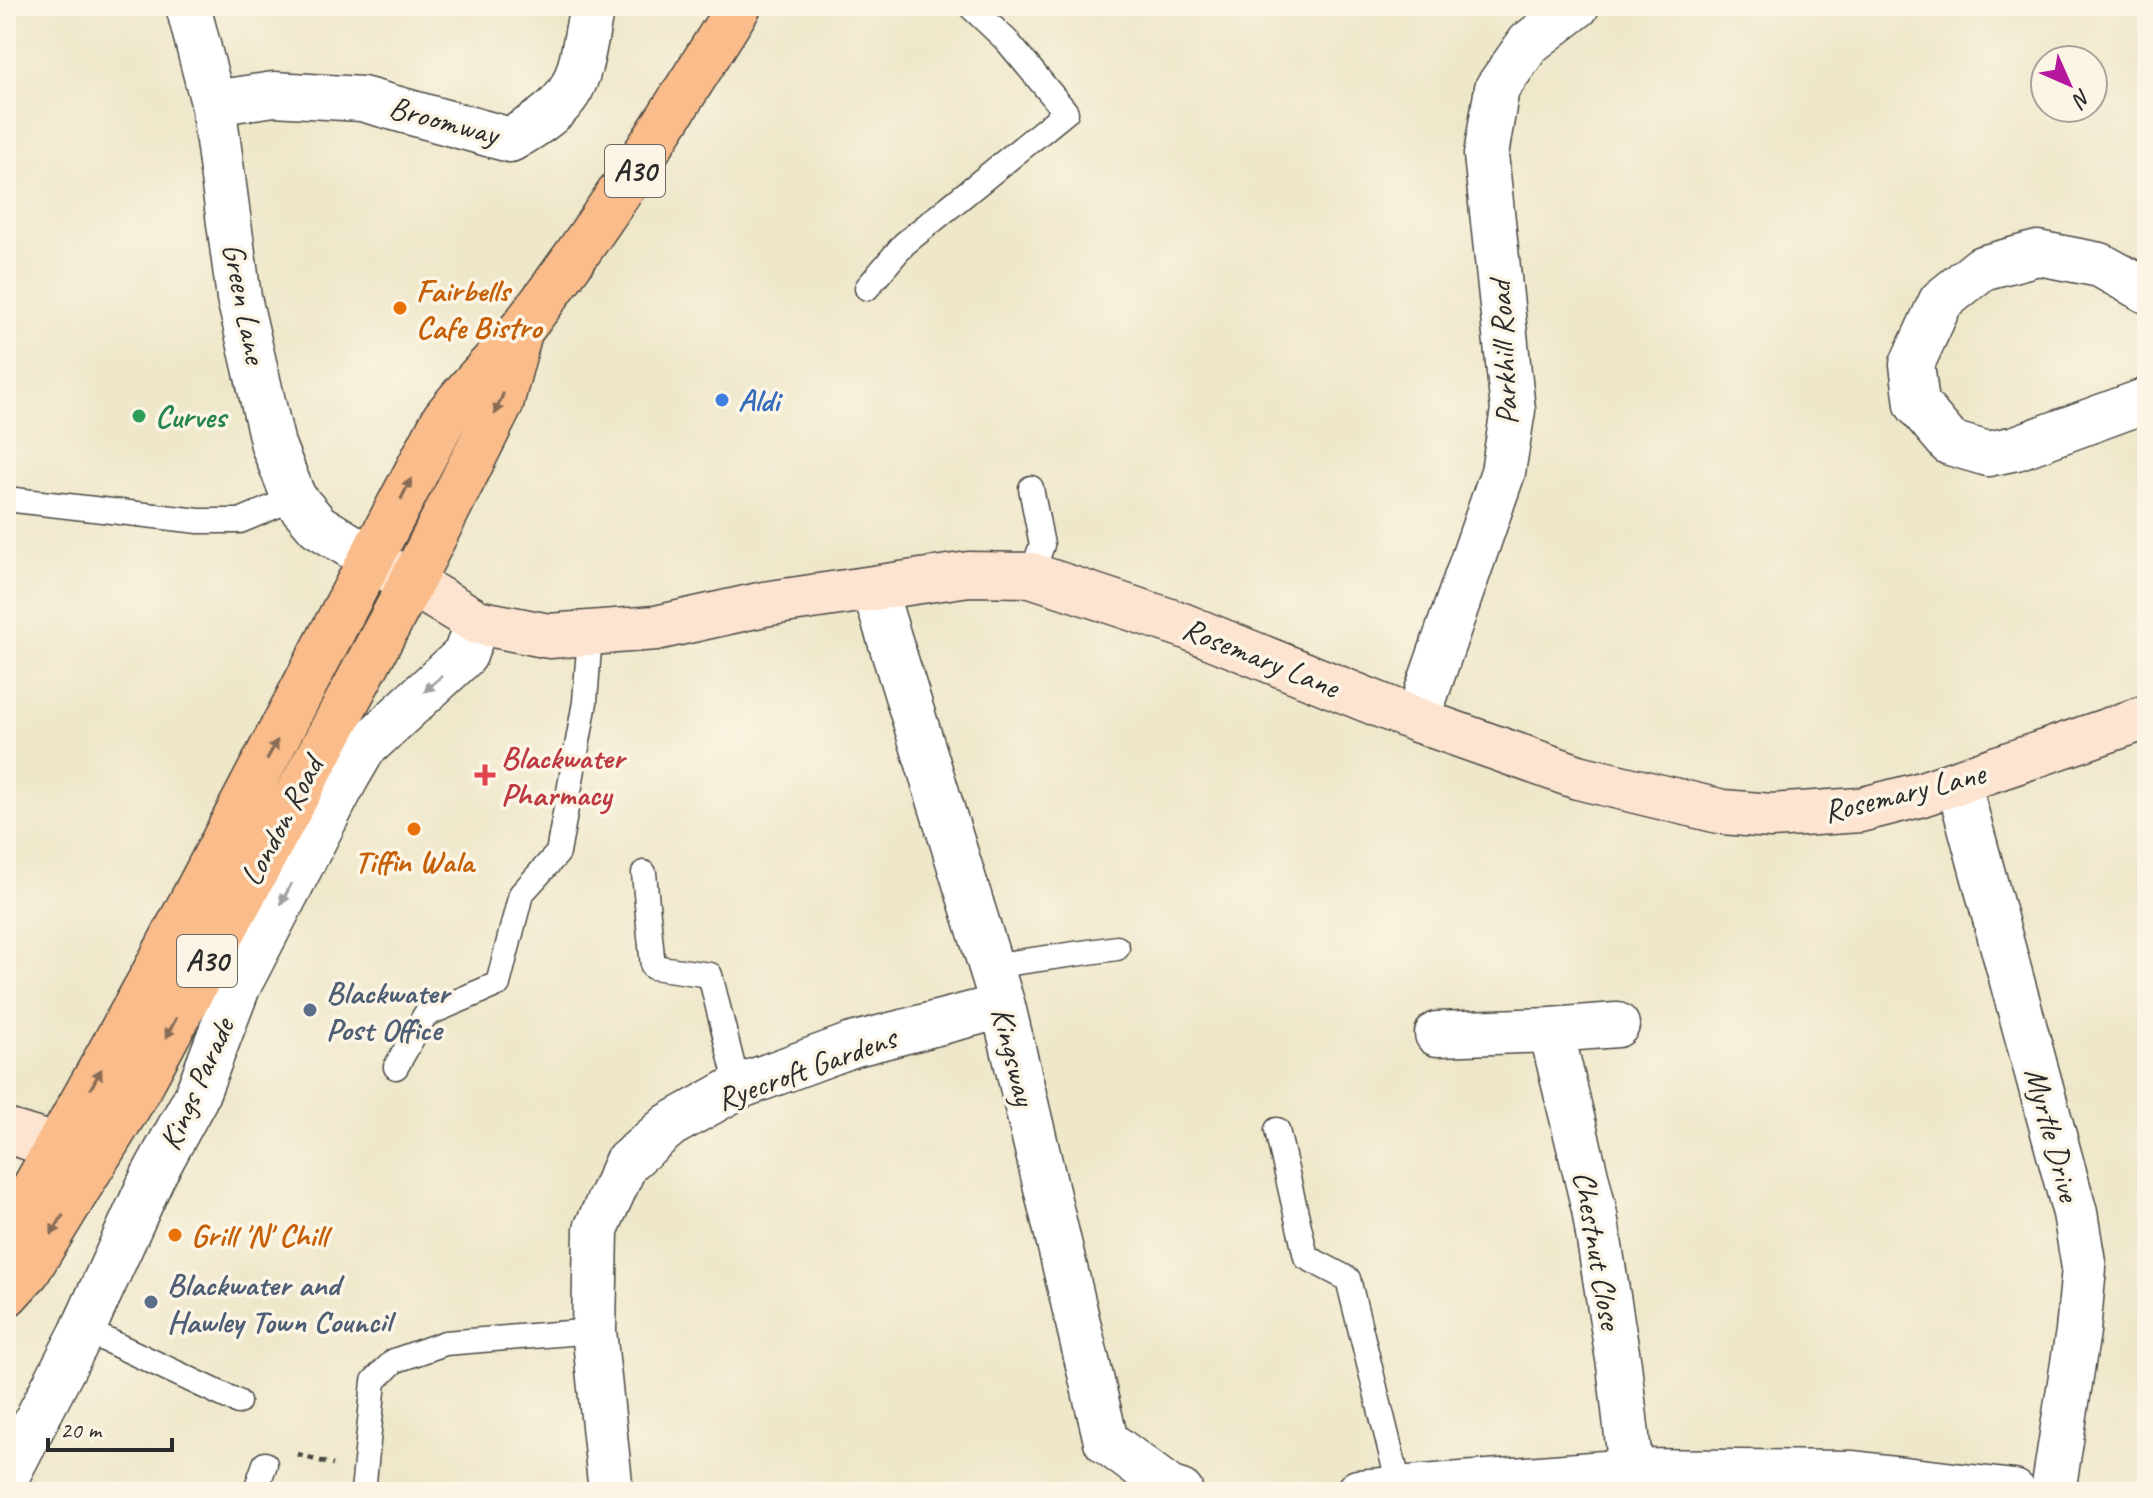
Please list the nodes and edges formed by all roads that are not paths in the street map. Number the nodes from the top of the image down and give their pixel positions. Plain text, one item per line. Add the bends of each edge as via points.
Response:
1 (188, 6) edge
2 (592, 6) edge
3 (739, 6) edge
4 (970, 6) edge
5 (1577, 6) edge
6 (213, 103) junction
7 (867, 288) dead end
8 (2147, 291) edge
9 (521, 329) junction
10 (2147, 400) edge
11 (1031, 488) dead end
12 (294, 498) junction
13 (6, 499) edge
14 (372, 559) junction
15 (1031, 575) junction
16 (411, 583) junction
17 (874, 589) junction
18 (477, 622) junction
19 (590, 634) junction
20 (2147, 717) edge
21 (1417, 720) junction
22 (329, 770) junction
23 (1958, 782) junction
24 (644, 873) dead end
25 (1117, 948) dead end
26 (997, 986) junction
27 (1617, 1025) dead end
28 (1551, 1030) junction
29 (1437, 1034) dead end
30 (396, 1067) dead end
31 (738, 1087) junction
32 (1277, 1130) dead end
33 (6, 1131) edge
34 (78, 1153) junction
35 (153, 1176) junction
36 (6, 1238) edge
37 (6, 1295) edge
38 (594, 1331) junction
39 (81, 1334) junction
40 (238, 1402) dead end
41 (265, 1464) dead end
42 (1631, 1471) junction
43 (6, 1478) edge
44 (1457, 1488) edge
45 (1379, 1490) edge
46 (255, 1492) edge
47 (363, 1492) edge
48 (611, 1492) edge
49 (1181, 1492) edge
50 (2014, 1492) edge
51 (2053, 1492) edge

1 - 6 street, Green Lane
2 - 6 street, Broomway via 577,84 549,118 510,140 362,99 274,94
3 - 9 main road, London Road / A30 via 618,198
4 - 7 lane via 1066,112 904,244
5 - 21 street, Parkhill Road via 1529,43 1497,88 1486,155 1513,410 1503,472
6 - 12 street, Green Lane via 239,298 273,445
8 - 10 street via 2100,265 2038,253 1982,268 1941,301 1912,364 1917,404 1950,443 1988,454
14 -> 9 main road, London Road / A30 via 444,419
9 -> 16 main road, London Road / A30 via 501,404
11 - 15 lane via 1042,545
12 - 13 lane via 240,521
12 - 14 street, Green Lane via 318,526
14 - 16 street, Rosemary Lane
34 -> 14 main road, London Road / A30
15 - 17 street, Rosemary Lane via 969,574
15 - 21 street, Rosemary Lane via 1182,625
16 - 18 street, Rosemary Lane
16 - 22 main road, London Road / A30
17 - 19 street, Rosemary Lane via 764,604 656,628
17 - 26 street, Kingsway
18 - 19 street, Rosemary Lane via 525,634
18 -> 22 street, Kings Parade via 465,655 364,748
19 - 30 lane via 585,702 558,853 521,894 498,984 425,1015
20 - 23 street, Rosemary Lane
21 - 23 street, Rosemary Lane via 1578,777 1723,812 1814,816 1860,810
22 -> 34 main road, London Road / A30 via 135,1096
22 -> 35 street, Kings Parade via 196,1097
23 - 51 street, Myrtle Drive via 2075,1213 2084,1268
24 - 31 lane via 653,967 710,975
25 - 26 lane
26 - 31 street, Ryecroft Gardens
26 - 49 street, Kingsway via 1106,1441
27 - 28 street
28 - 29 street
28 - 42 street, Chestnut Close via 1594,1209
31 - 38 street, Ryecroft Gardens via 670,1125 626,1163 596,1229
32 - 45 lane via 1306,1257 1348,1279
33 - 34 street
34 - 35 street
34 - 36 main road, London Road / A30
34 -> 37 main road, London Road / A30 via 28,1271
35 - 39 street, Kings Parade
38 - 47 lane via 445,1343 394,1361 374,1381
38 - 48 street, Ryecroft Gardens
39 - 40 lane via 102,1338
39 - 43 street, Kings Parade
41 - 46 lane
42 - 44 street
42 - 50 street via 1853,1473
44 - 45 street

